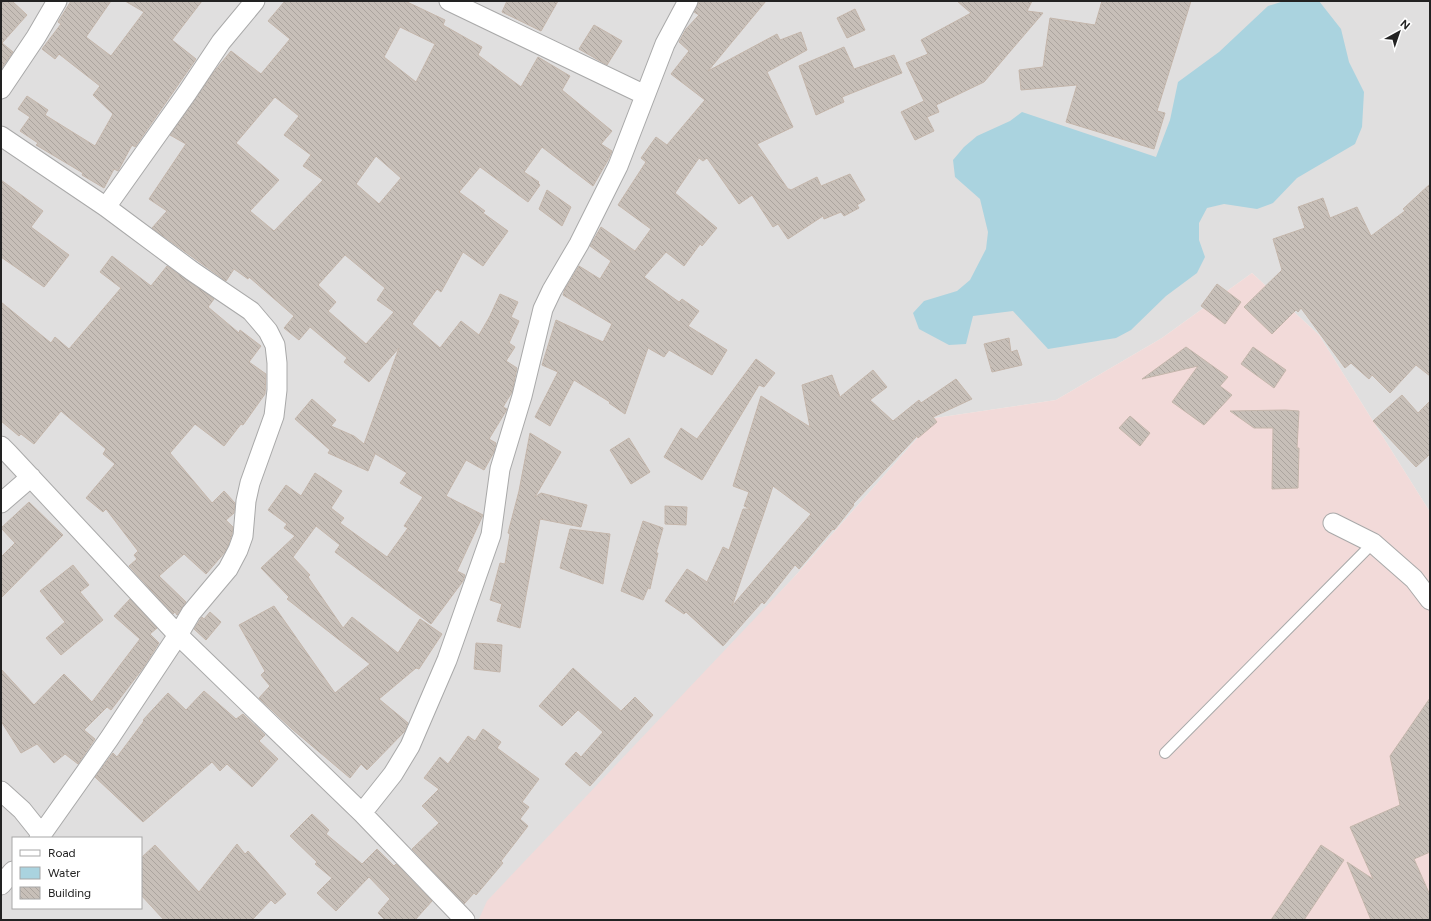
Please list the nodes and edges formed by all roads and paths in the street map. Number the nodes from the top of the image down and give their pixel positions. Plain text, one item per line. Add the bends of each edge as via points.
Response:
1 (58, 1) edge
2 (254, 1) edge
3 (449, 1) edge
4 (688, 1) edge
5 (1, 89) edge
6 (645, 95) junction
7 (1, 136) edge
8 (106, 207) junction
9 (1, 446) edge
10 (31, 477) junction
11 (1, 503) edge
12 (1333, 523) dead end
13 (1372, 543) junction
14 (1430, 600) edge
15 (178, 635) junction
16 (1165, 753) dead end
17 (1, 791) edge
18 (362, 813) junction
19 (41, 837) edge
20 (12, 872) edge
21 (1, 885) edge
22 (465, 920) edge

1 - 5 street
2 - 8 street via 221,42
3 - 6 street
4 - 6 street via 665,44
6 - 18 street via 615,173 543,309 522,396 500,469 491,535 447,660 410,746 393,774
7 - 8 street
8 - 15 street via 251,311 268,331 275,345 277,390 274,416 250,483 243,536 228,569 191,612
9 - 10 street
10 - 11 street
10 - 15 street
12 - 13 street
13 - 14 street via 1414,579
13 - 16 lane
15 - 18 street
15 - 19 street
17 - 19 street via 22,810
18 - 22 street
20 - 21 street

